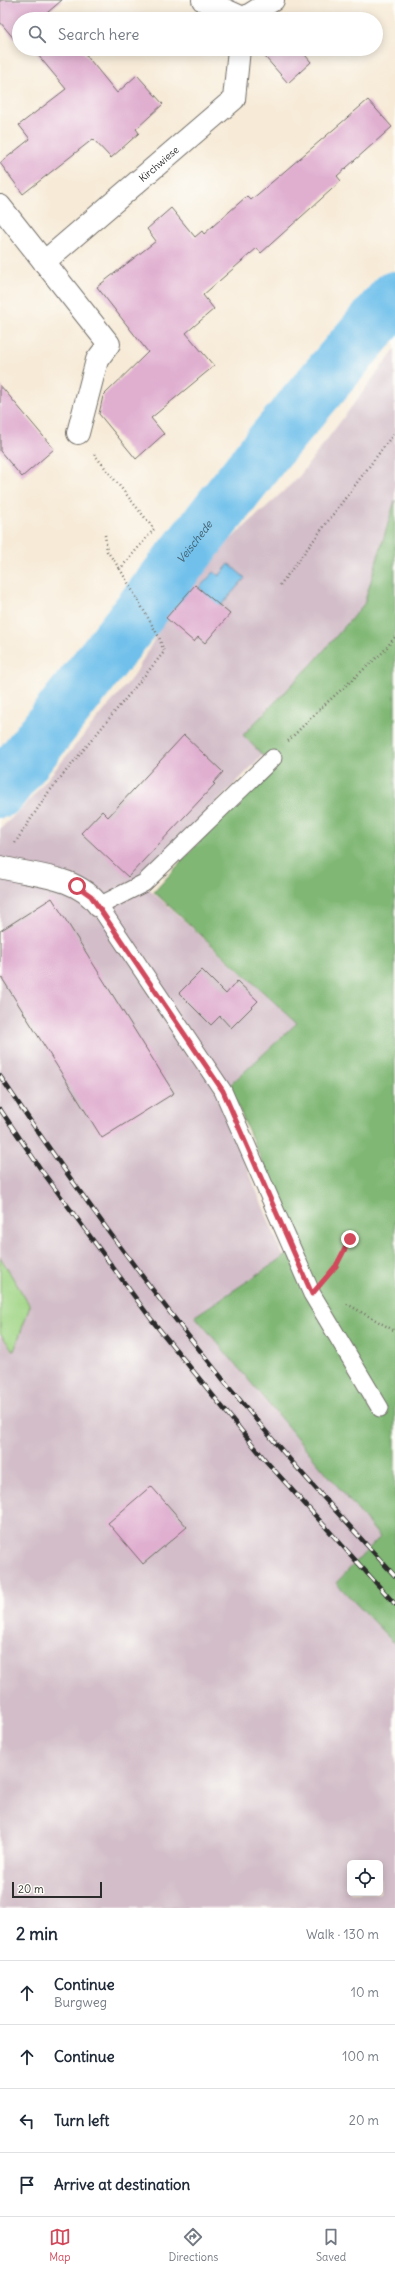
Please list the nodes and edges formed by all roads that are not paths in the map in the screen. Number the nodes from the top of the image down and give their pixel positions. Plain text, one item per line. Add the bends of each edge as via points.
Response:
1 (204, 0) edge
2 (273, 0) edge
3 (230, 12) edge
4 (253, 12) edge
5 (238, 56) edge
6 (0, 206) edge
7 (44, 262) junction
8 (78, 433) road end
9 (273, 758) road end
10 (0, 867) edge
11 (99, 906) junction
12 (380, 1408) dead end

1 - 3 street
2 - 4 street
5 - 7 street, Kirchwiese via 234,99
6 - 7 street
7 - 8 street via 109,344 97,360
9 - 11 lane via 144,883
10 - 11 street via 62,880 91,896
11 - 12 lane via 223,1091 312,1294

